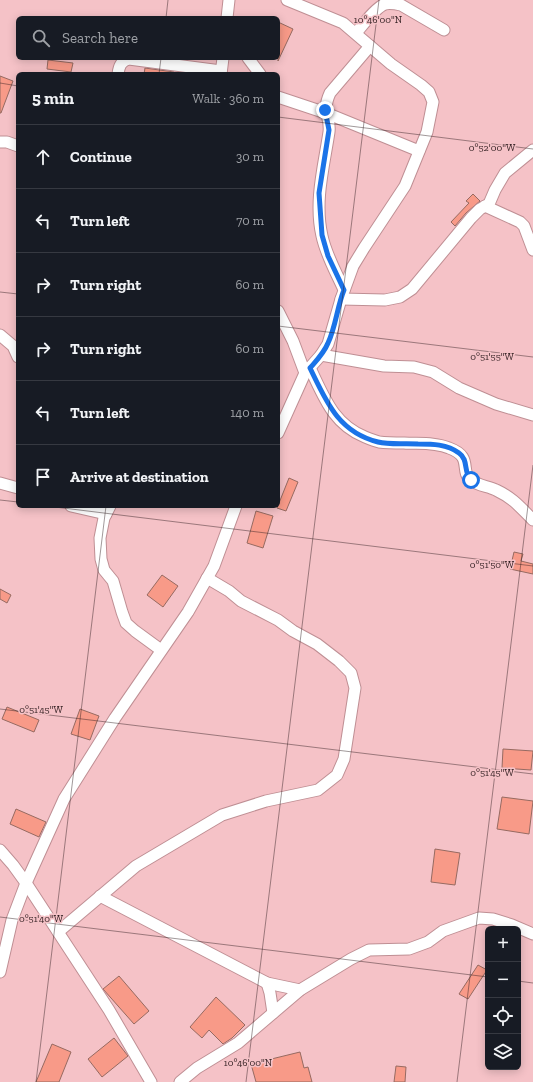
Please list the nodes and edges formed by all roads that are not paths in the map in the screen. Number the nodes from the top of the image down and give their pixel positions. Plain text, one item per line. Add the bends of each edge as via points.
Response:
1 (230, 0) edge
2 (287, 0) edge
3 (227, 16) edge
4 (444, 30) dead end
5 (356, 33) junction
6 (370, 46) junction
7 (124, 60) edge
8 (142, 60) edge
9 (223, 60) edge
10 (250, 60) edge
11 (119, 72) edge
12 (221, 72) edge
13 (258, 72) edge
14 (280, 98) edge
15 (326, 113) junction
16 (0, 142) edge
17 (16, 145) edge
18 (533, 150) edge
19 (419, 151) junction
20 (485, 206) junction
21 (533, 250) edge
22 (342, 294) junction
23 (280, 314) edge
24 (0, 335) edge
25 (16, 353) edge
26 (321, 355) junction
27 (307, 371) junction
28 (533, 415) edge
29 (280, 429) edge
30 (0, 482) edge
31 (16, 487) edge
32 (90, 508) edge
33 (235, 508) edge
34 (108, 510) edge
35 (533, 520) edge
36 (207, 578) junction
37 (161, 650) junction
38 (0, 850) edge
39 (26, 882) junction
40 (100, 896) junction
41 (58, 932) junction
42 (533, 934) edge
43 (0, 972) edge
44 (267, 983) junction
45 (300, 990) junction
46 (273, 1013) junction
47 (151, 1082) edge
48 (180, 1082) edge

1 - 3 street
2 - 5 street via 338,21
4 - 5 street via 401,5 384,4
5 - 6 street
6 - 15 street via 330,93 326,101
6 - 19 street via 430,92 433,102 431,114
7 - 11 street
8 - 12 street
9 - 12 street
10 - 13 street
14 - 15 street
15 - 19 street
15 - 22 street via 329,130 319,193 322,235
16 - 17 street
18 - 20 street via 506,173 493,198
19 - 22 street via 405,186 353,266
20 - 21 street via 520,222
20 - 22 street via 471,218 412,289 400,297 385,300
22 - 26 street via 328,344
23 - 27 street
24 - 25 street via 13,346
26 - 27 street
26 - 28 street via 433,372 459,388 496,404
27 - 29 street
27 - 35 street via 337,418 353,432 378,442 449,448 463,458 467,476 471,480 510,497
30 - 31 street
32 - 34 street
33 - 36 street
34 - 37 street via 100,538 104,570 112,581 126,622
36 - 37 street via 184,618
36 - 40 street via 229,591 241,602 278,620 317,644 352,673 355,688 344,760 336,775 318,790 266,800 222,815 136,866
37 - 39 street via 64,799
38 - 39 street
39 - 41 street
39 - 43 street via 12,920
40 - 41 street
40 - 44 street
41 - 47 street via 109,1010
42 - 45 street via 493,919 479,918 443,931 428,942 409,949 369,950
44 - 45 street
44 - 46 street
45 - 46 street
46 - 48 street via 238,1043

